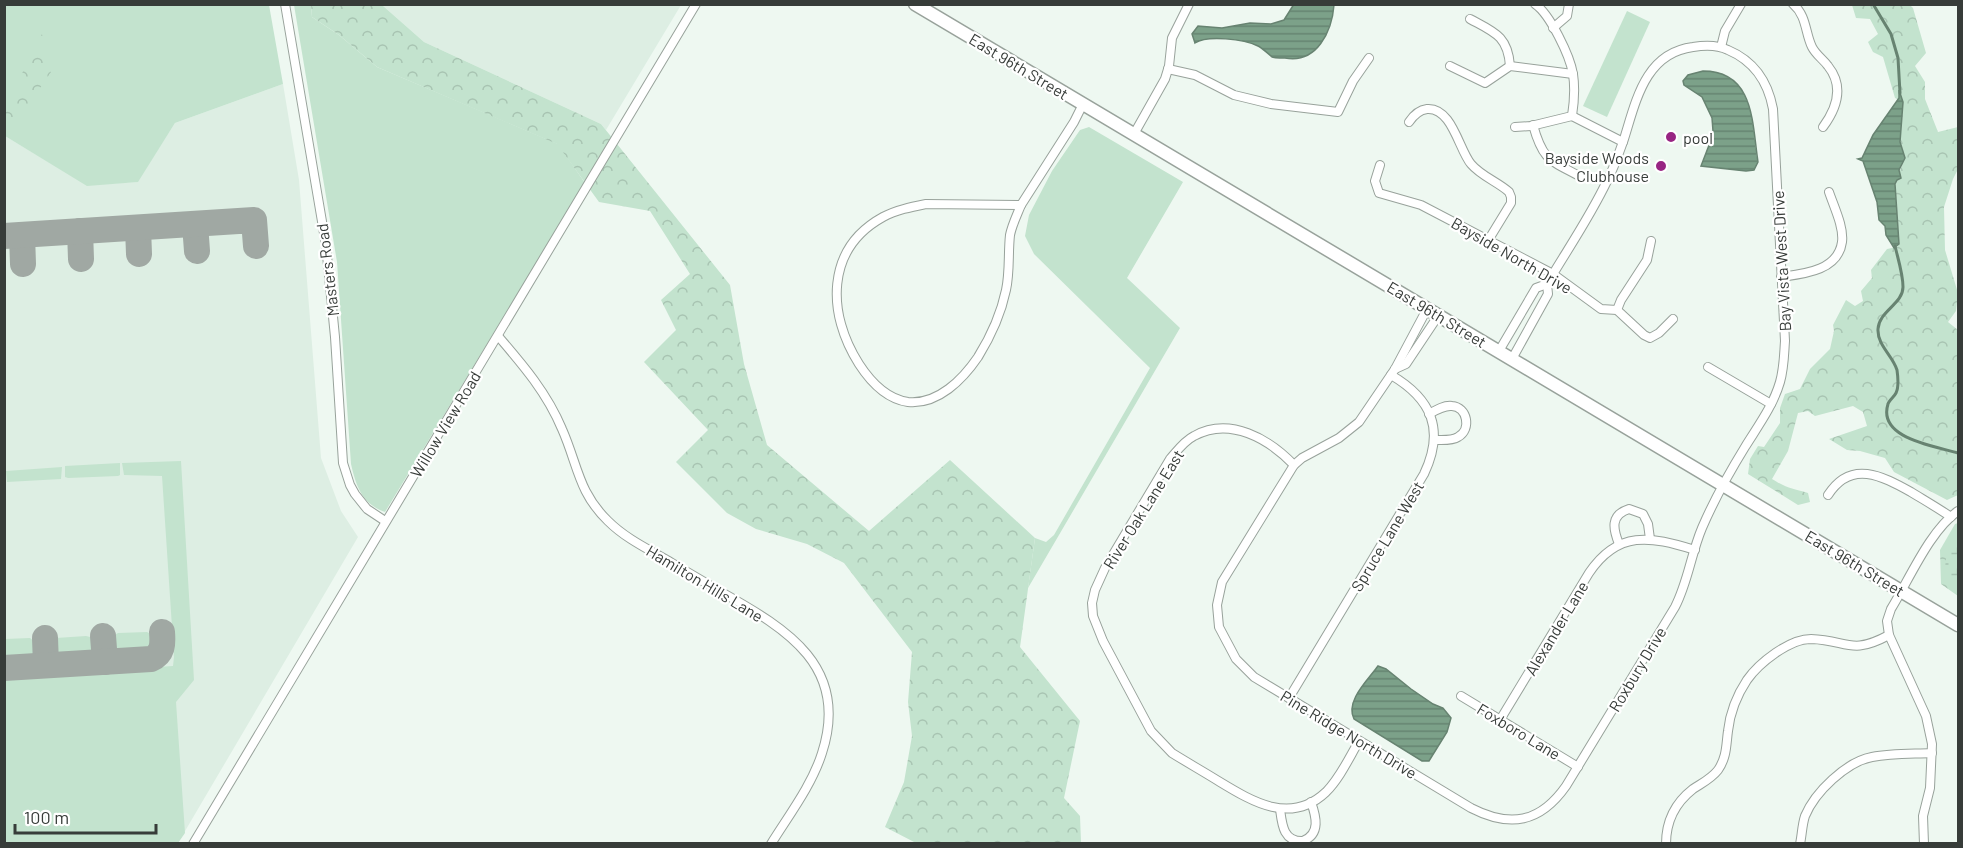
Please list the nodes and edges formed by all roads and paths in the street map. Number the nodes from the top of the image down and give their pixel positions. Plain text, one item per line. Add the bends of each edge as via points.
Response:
1 (285, 4) edge
2 (696, 4) edge
3 (915, 4) edge
4 (1189, 4) edge
5 (1569, 4) edge
6 (1793, 4) edge
7 (1538, 5) edge
8 (1739, 5) edge
9 (1470, 19) dead end
10 (1553, 28) junction
11 (1721, 47) junction
12 (1369, 58) dead end
13 (1450, 66) dead end
14 (1510, 66) junction
15 (1168, 69) junction
16 (1573, 74) junction
17 (1083, 104) junction
18 (1572, 116) junction
19 (1409, 122) dead end
20 (1533, 125) junction
21 (1515, 127) dead end
22 (1823, 127) dead end
23 (1134, 134) junction
24 (1623, 142) junction
25 (1380, 165) dead end
26 (1581, 177) dead end
27 (1829, 192) dead end
28 (1022, 205) junction
29 (1489, 239) junction
30 (1651, 241) dead end
31 (1553, 274) junction
32 (1781, 277) junction
33 (1547, 284) junction
34 (1617, 310) junction
35 (1432, 312) junction
36 (1672, 319) dead end
37 (498, 336) junction
38 (1499, 351) junction
39 (1512, 359) junction
40 (1708, 367) dead end
41 (1393, 372) junction
42 (1771, 404) junction
43 (1430, 414) junction
44 (1435, 440) junction
45 (1294, 465) junction
46 (1724, 484) junction
47 (1828, 495) dead end
48 (1959, 511) edge
49 (1951, 517) junction
50 (385, 521) junction
51 (1650, 539) junction
52 (1619, 544) junction
53 (1695, 550) junction
54 (1902, 591) junction
55 (1959, 625) edge
56 (1889, 635) junction
57 (1461, 696) dead end
58 (1289, 699) junction
59 (1500, 720) junction
60 (1359, 741) junction
61 (1932, 753) junction
62 (1578, 767) junction
63 (1311, 802) junction
64 (1280, 809) junction
65 (1510, 820) joint
66 (193, 843) edge
67 (771, 843) edge
68 (1666, 843) edge
69 (1800, 843) edge
70 (1924, 843) edge

1 - 50 street, Masters Road via 326,245 343,463 361,502
2 - 37 street, Willow View Road
3 - 17 main road, East 96th Street
4 - 15 street via 1172,38
5 - 10 street via 1564,20
6 - 22 street via 1801,13 1813,48 1837,82 1837,102
7 - 10 street
8 - 11 street
9 - 14 street via 1500,37 1508,49
10 - 16 street
11 - 24 street via 1687,47 1658,64 1641,86
11 - 32 street, Bay Vista West Drive via 1756,69 1772,100
12 - 15 street via 1338,112 1234,95 1195,75
13 - 14 street via 1485,83
14 - 16 street
15 - 23 street
16 - 18 street
17 - 23 main road, East 96th Street
17 - 28 street
18 - 20 street
18 - 24 street
19 - 29 street via 1421,111 1437,110 1453,127 1470,163 1509,192 1511,203
20 - 21 street
20 - 26 street via 1543,153
23 - 35 main road, East 96th Street
24 - 31 street via 1604,189
25 - 29 street, Bayside North Drive via 1375,177 1379,193 1421,205
27 - 32 street via 1841,231 1839,250 1818,270
28 - 28 street via 1011,233 999,316 977,358 955,384 932,399 908,402 880,388 852,353 835,297 838,274 853,244 871,225 910,207
29 - 31 street, Bayside North Drive
30 - 34 street via 1647,260
31 - 33 street
31 - 34 street, Bayside North Drive via 1601,309
32 - 42 street, Bay Vista West Drive via 1784,360
33 - 38 street via 1536,288
33 - 39 street via 1548,294
34 - 36 street, Bayside North Drive via 1650,338
35 - 38 main road, East 96th Street
35 - 41 street
35 - 41 street via 1406,364
37 - 50 street, Willow View Road
37 - 67 street, Hamilton Hills Lane via 546,396 586,496 608,522 787,633 813,660 827,702 827,736 811,778
38 - 39 main road, East 96th Street
39 - 46 main road, East 96th Street
40 - 42 street
41 - 43 street, Spruce Lane West via 1425,403
41 - 45 street via 1359,422
42 - 46 street, Bay Vista West Drive
43 - 44 street, Spruce Lane West
43 - 44 street via 1454,406 1467,421 1461,436
44 - 58 street, Spruce Lane West via 1424,474
45 - 58 street, Pine Ridge North Drive via 1222,582 1217,605 1219,627 1236,660 1254,677
45 - 64 street, River Oak Lane East via 1264,440 1245,431 1214,429 1194,435 1170,459 1105,568 1092,603 1103,641 1161,744 1249,799
46 - 53 street, Roxbury Drive
46 - 54 main road, East 96th Street
47 - 49 street via 1844,479 1873,474 1885,477
48 - 49 street
49 - 54 street via 1935,535
50 - 66 street, Willow View Road
51 - 52 street, Alexander Lane
51 - 52 street via 1646,519 1639,511 1629,509 1614,522
51 - 53 street, Alexander Lane
52 - 59 street, Alexander Lane via 1602,555 1588,573
53 - 62 street, Roxbury Drive via 1675,606
54 - 55 main road, East 96th Street
54 - 56 street via 1889,613
56 - 61 street via 1926,716
56 - 68 street via 1859,647 1808,639 1786,646 1758,667 1734,704 1720,767 1673,810
57 - 59 street, Foxboro Lane
58 - 60 street, Pine Ridge North Drive
59 - 62 street, Foxboro Lane
60 - 63 street via 1326,792
60 - 65 street, Pine Ridge North Drive via 1489,817
61 - 69 street via 1874,757 1849,766 1810,806
61 - 70 street via 1930,789 1923,816
62 - 65 street, Roxbury Drive via 1550,806 1524,819
63 - 64 street
63 - 64 street via 1316,825 1313,835 1303,841 1292,840 1285,832

